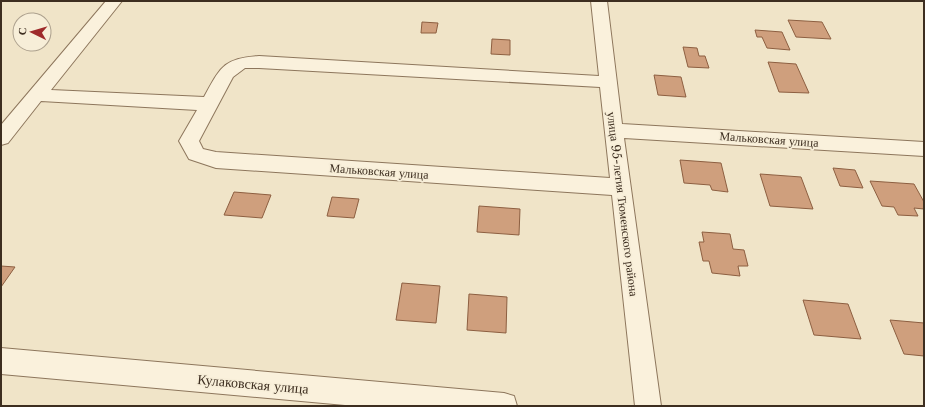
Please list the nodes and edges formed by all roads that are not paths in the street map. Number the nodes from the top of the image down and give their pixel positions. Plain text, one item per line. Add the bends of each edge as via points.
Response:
1 (114, 1) edge
2 (599, 1) edge
3 (608, 82) junction
4 (36, 95) junction
5 (209, 104) junction
6 (614, 130) junction
7 (1, 138) edge
8 (924, 149) edge
9 (620, 187) junction
10 (1, 361) edge
11 (504, 406) edge
12 (648, 406) edge

1 - 4 street
2 - 3 street, улица 95-летия Тюменского района
3 - 5 street, Мальковская улица via 259,62 241,63 226,73
3 - 6 street, улица 95-летия Тюменского района
4 - 5 street
4 - 7 street
5 - 9 street, Мальковская улица via 189,141 196,154 216,160
6 - 8 street, Мальковская улица
6 - 9 street, улица 95-летия Тюменского района
9 - 12 street, улица 95-летия Тюменского района
10 - 11 street, Кулаковская улица

